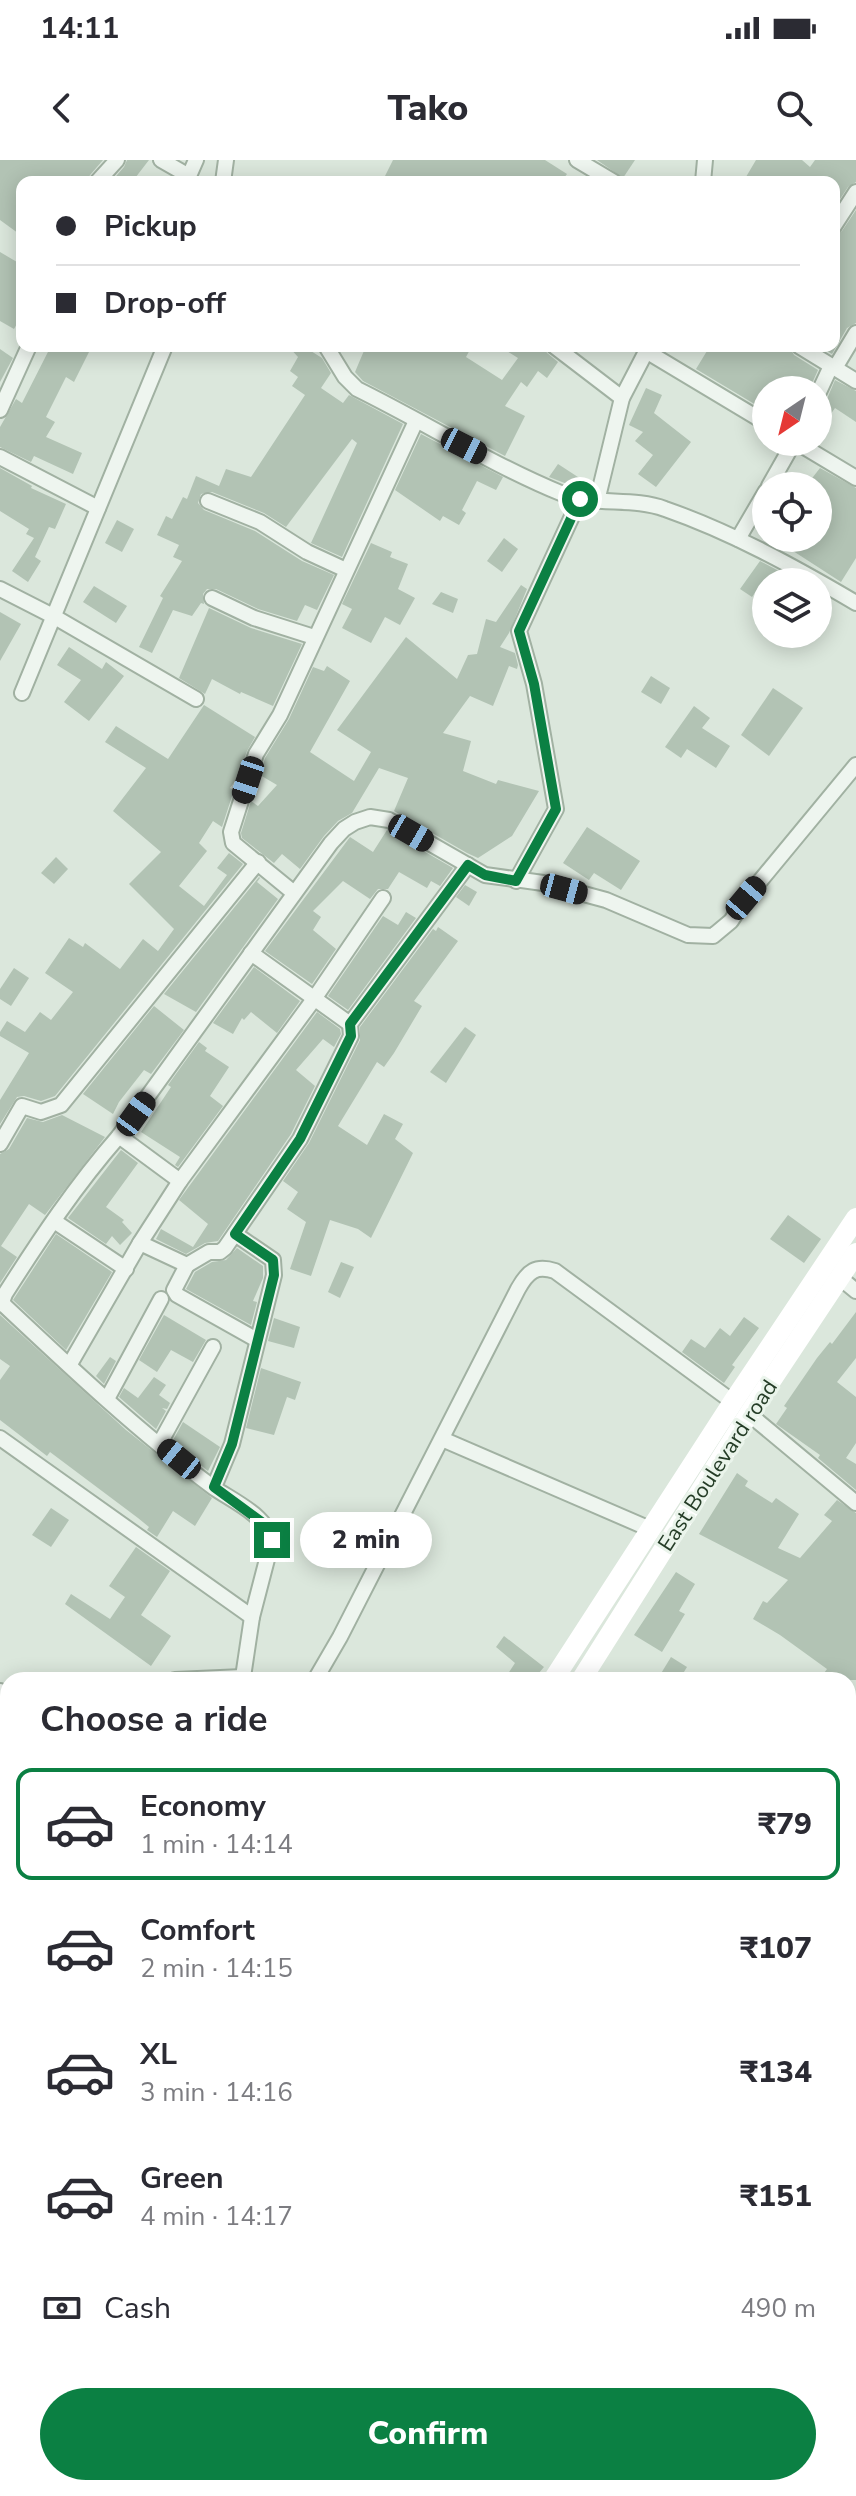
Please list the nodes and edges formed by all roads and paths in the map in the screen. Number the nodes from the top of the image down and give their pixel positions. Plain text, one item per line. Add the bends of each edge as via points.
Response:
1 (117, 160) edge
2 (161, 160) edge
3 (577, 160) edge
4 (102, 176) edge
5 (185, 176) edge
6 (604, 176) edge
7 (856, 192) edge
8 (840, 217) edge
9 (856, 333) edge
10 (26, 352) edge
11 (163, 352) edge
12 (330, 352) edge
13 (562, 352) edge
14 (646, 352) edge
15 (653, 352) edge
16 (809, 352) edge
17 (833, 367) junction
18 (828, 376) edge
19 (856, 381) edge
20 (622, 398) junction
21 (0, 410) edge
22 (752, 414) edge
23 (416, 421) junction
24 (819, 456) edge
25 (0, 457) edge
26 (856, 478) edge
27 (580, 499) junction
28 (208, 501) dead end
29 (597, 501) junction
30 (98, 508) junction
31 (752, 515) edge
32 (738, 539) junction
33 (346, 570) junction
34 (0, 589) edge
35 (212, 598) dead end
36 (856, 603) edge
37 (53, 616) junction
38 (314, 637) junction
39 (22, 693) dead end
40 (196, 699) dead end
41 (856, 765) edge
42 (258, 862) junction
43 (468, 865) junction
44 (516, 881) junction
45 (294, 893) junction
46 (383, 898) dead end
47 (251, 953) junction
48 (314, 999) junction
49 (350, 1024) junction
50 (119, 1136) junction
51 (0, 1144) edge
52 (180, 1181) junction
53 (856, 1218) edge
54 (54, 1221) junction
55 (235, 1234) junction
56 (140, 1243) junction
57 (856, 1253) edge
58 (187, 1265) junction
59 (126, 1269) junction
60 (839, 1277) junction
61 (856, 1291) edge
62 (1, 1299) edge
63 (161, 1299) dead end
64 (257, 1340) junction
65 (213, 1347) dead end
66 (70, 1364) junction
67 (107, 1399) junction
68 (741, 1408) junction
69 (0, 1438) edge
70 (442, 1439) junction
71 (160, 1443) junction
72 (214, 1487) junction
73 (856, 1503) edge
74 (650, 1529) junction
75 (252, 1617) junction
76 (246, 1672) edge
77 (320, 1672) edge
78 (558, 1672) edge
79 (586, 1672) edge

1 - 4 street
2 - 5 street
3 - 6 street
7 - 8 street
9 - 17 street
10 - 21 street
11 - 30 street
12 - 23 street via 357,389
13 - 20 street
14 - 20 street
15 - 22 street
16 - 17 street
17 - 18 street
17 - 19 street
20 - 29 street
23 - 27 street
23 - 33 street
24 - 26 street
25 - 30 street
27 - 29 street
27 - 44 street via 519,631 556,809
28 - 33 street via 260,522
29 - 32 street via 664,508
30 - 37 street
31 - 32 street
32 - 36 street
33 - 38 street
34 - 37 street
35 - 38 street
37 - 39 street
37 - 40 street
38 - 42 street via 280,715 256,754 231,832 233,843
41 - 44 street via 731,921 713,936 688,935 606,900
42 - 45 street
42 - 51 street via 61,1105 41,1112 22,1106
43 - 44 street via 485,875
43 - 45 street via 389,820 370,817 344,829
43 - 49 street
45 - 47 street
46 - 48 street
47 - 48 street
47 - 50 street
48 - 49 street
48 - 52 street
49 - 55 street via 351,1036 300,1139
50 - 52 street
50 - 54 street
52 - 56 street
53 - 68 main road
54 - 59 street
54 - 62 street
55 - 58 street via 220,1252 209,1252
55 - 64 street via 273,1260
56 - 58 street
56 - 59 street
57 - 60 main road, East Boulevard road
58 - 64 street via 174,1290 177,1295
59 - 66 street
60 - 61 street
60 - 68 main road, East Boulevard road
62 - 66 street
63 - 67 street
64 - 72 street via 232,1444
65 - 71 street
66 - 67 street
67 - 71 street
68 - 70 street via 543,1267 524,1278
68 - 73 street
68 - 74 main road
68 - 79 main road, East Boulevard road
69 - 75 street
70 - 74 street
70 - 77 street
71 - 72 street
72 - 75 street via 244,1507 272,1540
74 - 78 main road
75 - 76 street

